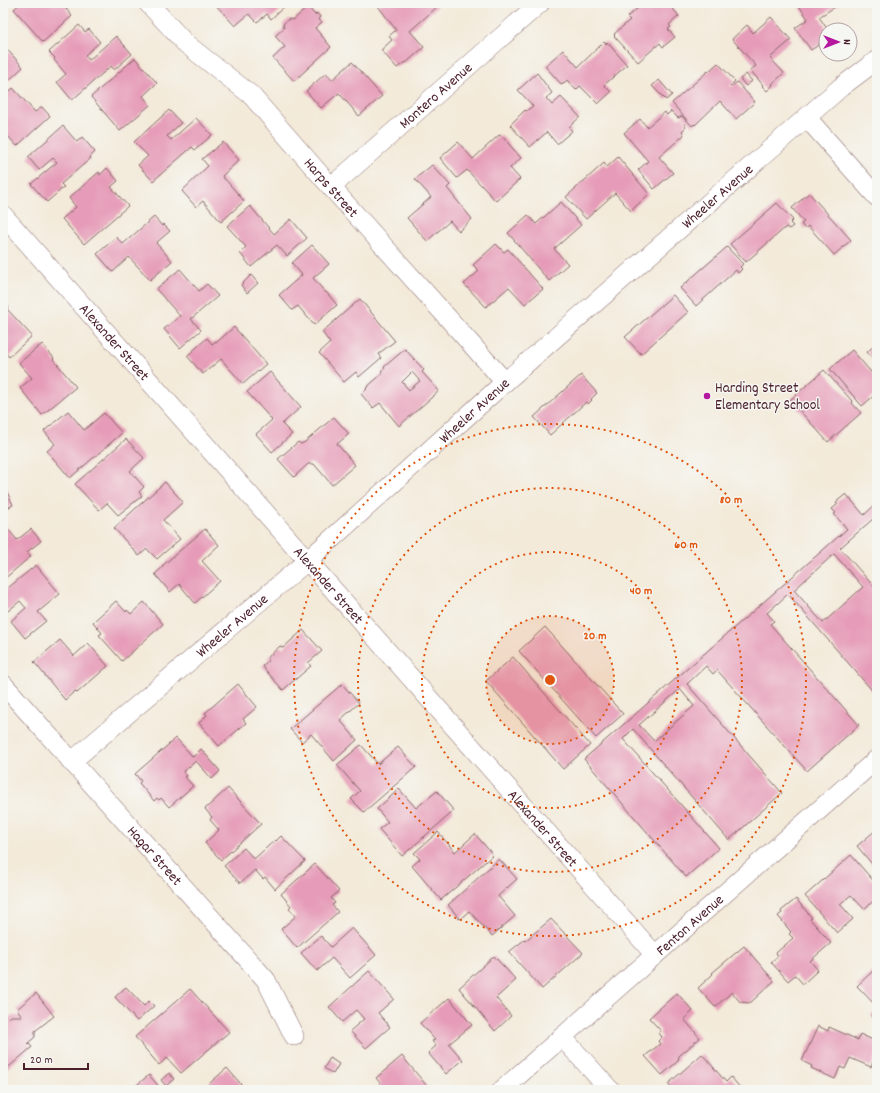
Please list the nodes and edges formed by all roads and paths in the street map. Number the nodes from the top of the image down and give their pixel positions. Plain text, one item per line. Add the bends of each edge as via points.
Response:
1 (148, 3) edge
2 (540, 3) edge
3 (877, 60) edge
4 (807, 118) junction
5 (331, 187) junction
6 (877, 197) edge
7 (3, 215) edge
8 (505, 382) junction
9 (307, 561) junction
10 (3, 684) edge
11 (877, 759) edge
12 (71, 762) junction
13 (655, 955) junction
14 (294, 1036) dead end
15 (562, 1037) junction
16 (502, 1090) edge
17 (610, 1090) edge

1 - 5 street, Harps Street via 185,43 251,95
2 - 5 street, Montero Avenue
3 - 4 street, Wheeler Avenue via 841,87
4 - 6 street
4 - 8 street, Wheeler Avenue
5 - 8 street, Harps Street
7 - 9 street, Alexander Street
8 - 9 street, Wheeler Avenue
9 - 12 street, Wheeler Avenue
9 - 13 street, Alexander Street
10 - 12 street, Hagar Street
11 - 13 street, Fenton Avenue
12 - 14 street, Hagar Street via 266,980
13 - 15 street, Fenton Avenue
15 - 16 street, Fenton Avenue
15 - 17 street

